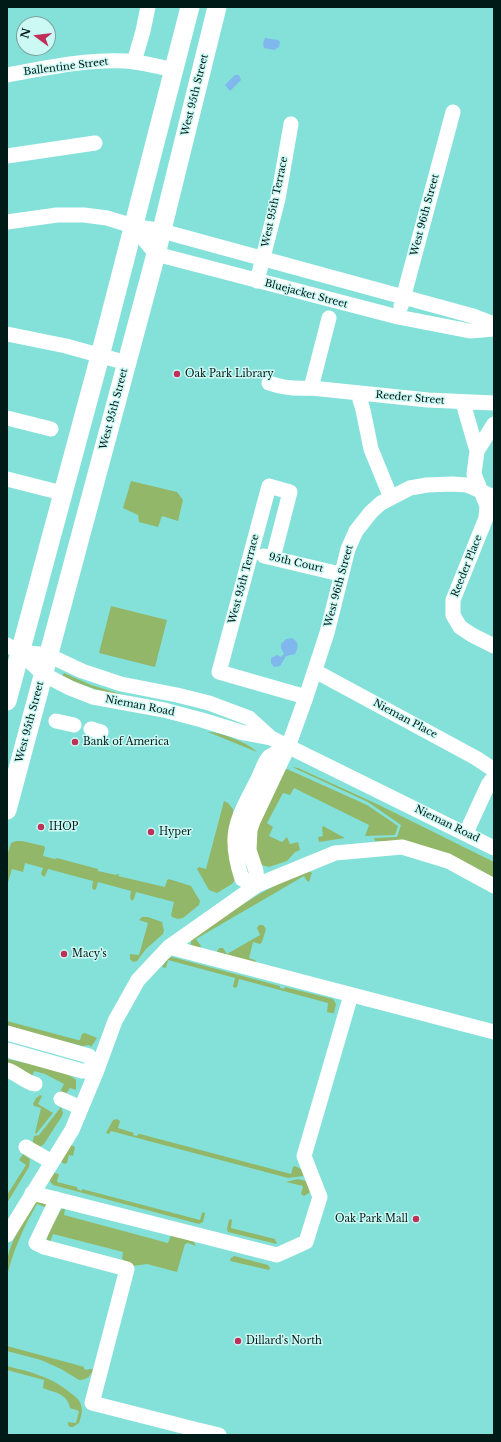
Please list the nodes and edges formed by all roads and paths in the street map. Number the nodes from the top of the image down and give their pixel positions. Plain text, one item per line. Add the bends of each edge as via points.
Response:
1 (148, 7) edge
2 (190, 7) edge
3 (218, 7) edge
4 (134, 62) junction
5 (173, 70) junction
6 (7, 75) edge
7 (453, 112) dead end
8 (291, 124) dead end
9 (95, 143) dead end
10 (7, 156) edge
11 (7, 222) edge
12 (133, 226) junction
13 (162, 231) junction
14 (156, 254) junction
15 (263, 258) junction
16 (257, 281) junction
17 (404, 297) junction
18 (329, 318) dead end
19 (398, 318) junction
20 (494, 324) edge
21 (494, 329) edge
22 (7, 334) edge
23 (100, 356) junction
24 (127, 363) junction
25 (269, 383) dead end
26 (311, 388) junction
27 (358, 393) junction
28 (463, 403) junction
29 (494, 403) edge
30 (7, 418) edge
31 (494, 424) edge
32 (51, 429) dead end
33 (477, 451) junction
34 (7, 479) edge
35 (62, 493) junction
36 (488, 494) edge
37 (391, 498) junction
38 (252, 552) junction
39 (273, 558) junction
40 (340, 574) junction
41 (494, 646) edge
42 (14, 648) edge
43 (48, 655) junction
44 (315, 671) junction
45 (43, 674) junction
46 (306, 697) junction
47 (7, 701) edge
48 (56, 720) dead end
49 (74, 725) dead end
50 (271, 738) junction
51 (288, 747) junction
52 (494, 770) edge
53 (494, 777) edge
54 (7, 810) edge
55 (466, 833) junction
56 (494, 848) edge
57 (257, 885) junction
58 (494, 886) edge
59 (169, 947) junction
60 (351, 995) junction
61 (494, 1032) edge
62 (7, 1033) edge
63 (7, 1050) edge
64 (7, 1070) edge
65 (97, 1070) junction
66 (35, 1084) dead end
67 (61, 1099) dead end
68 (81, 1108) junction
69 (26, 1147) dead end
70 (52, 1162) junction
71 (32, 1193) junction
72 (57, 1200) junction
73 (7, 1235) edge
74 (193, 1432) edge
75 (219, 1435) edge

1 - 4 street
2 - 5 main road
3 - 13 main road, West 95th Street
4 - 5 street, Ballentine Street
4 - 6 street, Ballentine Street via 87,62
5 - 12 main road
7 - 17 street, West 96th Street
8 - 15 street, West 95th Terrace via 278,199
9 - 10 street
11 - 12 street via 57,215 84,215 107,218
12 - 13 street
12 - 14 street
12 - 23 main road
13 - 14 main road, West 95th Street
13 - 15 street
14 - 16 street, Bluejacket Street
14 - 24 main road, West 95th Street
15 - 16 street, West 95th Terrace
15 - 17 street
16 - 19 street, Bluejacket Street
17 - 19 street, West 96th Street
17 - 20 street
18 - 26 street
19 - 21 street, Bluejacket Street via 470,331
22 - 23 street
23 - 24 street
23 - 35 main road
24 - 43 main road, West 95th Street
25 - 26 street via 284,388
26 - 27 street
27 - 28 street, Reeder Street
27 - 37 street via 371,449
28 - 29 street, Reeder Street
28 - 33 street
30 - 32 street
31 - 33 street
33 - 36 street via 474,474
34 - 35 street
35 - 42 main road
36 - 37 street via 468,485 427,484 410,488
36 - 41 street, Reeder Place via 486,518 453,600 454,615 460,627
37 - 40 street, West 96th Street via 371,512 356,531
38 - 39 street, 95th Court
38 - 39 street, West 95th Terrace via 269,486 290,492
38 - 46 street, West 95th Terrace via 219,672
39 - 40 street, 95th Court
40 - 44 street, West 96th Street
42 - 43 street, Nieman Road
42 - 45 street, Nieman Road
42 - 47 main road
43 - 45 main road, West 95th Street
43 - 50 street, Nieman Road via 101,678 177,695 249,718
44 - 46 street, West 96th Street
44 - 52 street, Nieman Place
45 - 50 street, Nieman Road via 93,697 164,710 244,734
45 - 54 main road, West 95th Street
46 - 51 street, West 96th Street
48 - 49 street
50 - 51 street, Nieman Road
51 - 55 street, Nieman Road
51 - 57 street, West 96th Street via 250,830 249,850 256,871
53 - 55 street
55 - 56 street, Nieman Road
57 - 58 street via 335,853 402,847 448,862
57 - 59 street
59 - 60 street
59 - 65 street via 138,980 115,1021
60 - 61 street
60 - 72 street via 304,1156 320,1197 306,1242 277,1255
62 - 65 street via 89,1056
63 - 65 street via 82,1071
64 - 66 street
65 - 68 street
67 - 68 street
68 - 70 street via 72,1130
69 - 70 street
70 - 71 street
71 - 72 street
71 - 73 street
72 - 74 street via 36,1243 127,1269 92,1403
74 - 75 street

